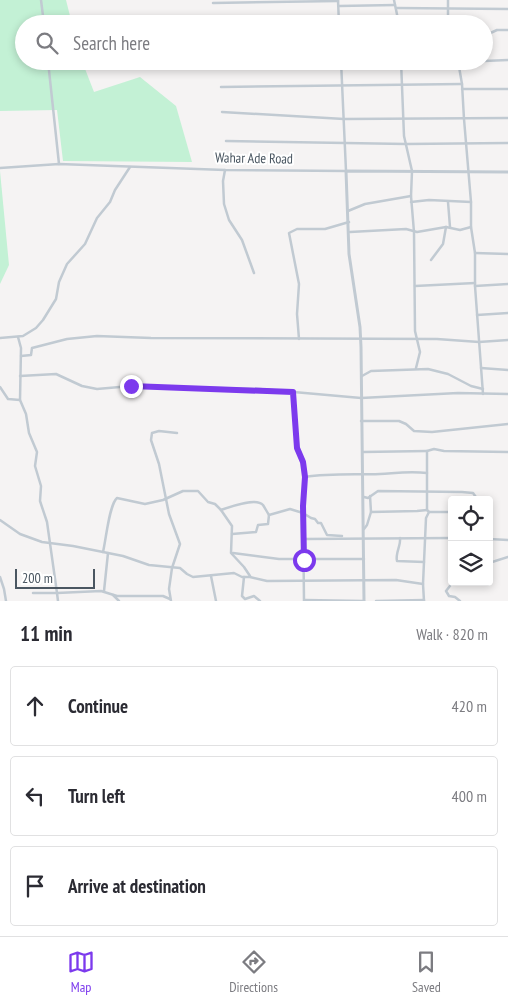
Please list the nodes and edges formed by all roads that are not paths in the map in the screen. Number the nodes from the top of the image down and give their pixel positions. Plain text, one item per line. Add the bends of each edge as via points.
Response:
1 (41, 0) edge
2 (394, 0) edge
3 (448, 0) edge
4 (338, 1) edge
5 (213, 3) dead end
6 (339, 6) junction
7 (396, 6) junction
8 (448, 8) junction
9 (508, 9) edge
10 (43, 15) edge
11 (340, 15) edge
12 (398, 15) edge
13 (448, 15) edge
14 (508, 30) edge
15 (493, 32) edge
16 (508, 60) edge
17 (493, 61) edge
18 (49, 70) edge
19 (341, 70) edge
20 (401, 70) edge
21 (459, 70) edge
22 (462, 84) junction
23 (342, 86) junction
24 (402, 86) junction
25 (221, 87) dead end
26 (462, 89) junction
27 (508, 89) edge
28 (222, 112) dead end
29 (464, 118) junction
30 (508, 118) edge
31 (344, 119) junction
32 (404, 119) junction
33 (226, 141) dead end
34 (344, 143) junction
35 (508, 143) edge
36 (406, 144) junction
37 (466, 144) junction
38 (59, 164) junction
39 (130, 167) junction
40 (0, 168) edge
41 (225, 170) junction
42 (346, 171) junction
43 (412, 171) junction
44 (468, 171) junction
45 (508, 172) edge
46 (411, 196) junction
47 (448, 201) junction
48 (411, 202) junction
49 (471, 202) junction
50 (348, 211) junction
51 (349, 222) junction
52 (448, 227) junction
53 (471, 227) junction
54 (350, 232) junction
55 (414, 232) junction
56 (475, 253) junction
57 (508, 254) edge
58 (431, 260) dead end
59 (254, 273) dead end
60 (508, 284) edge
61 (475, 285) junction
62 (415, 286) junction
63 (508, 313) edge
64 (477, 315) junction
65 (18, 337) junction
66 (0, 338) edge
67 (361, 338) junction
68 (298, 339) junction
69 (418, 339) junction
70 (508, 340) edge
71 (479, 342) junction
72 (21, 356) junction
73 (416, 368) junction
74 (481, 368) junction
75 (508, 370) edge
76 (20, 376) junction
77 (362, 376) junction
78 (0, 387) edge
79 (483, 389) junction
80 (293, 392) junction
81 (483, 394) junction
82 (508, 394) edge
83 (361, 398) junction
84 (20, 400) junction
85 (361, 421) junction
86 (508, 424) edge
87 (177, 433) dead end
88 (428, 451) junction
89 (362, 452) junction
90 (508, 452) edge
91 (427, 472) junction
92 (363, 474) junction
93 (305, 477) junction
94 (427, 492) junction
95 (370, 496) junction
96 (476, 496) edge
97 (364, 497) junction
98 (165, 499) junction
99 (221, 510) junction
100 (428, 511) junction
101 (371, 512) junction
102 (448, 512) edge
103 (303, 513) junction
104 (269, 515) junction
105 (0, 520) edge
106 (364, 529) junction
107 (232, 534) junction
108 (364, 537) junction
109 (346, 538) junction
110 (400, 538) junction
111 (426, 538) junction
112 (448, 538) edge
113 (304, 539) junction
114 (493, 539) edge
115 (508, 540) edge
116 (49, 543) junction
117 (103, 552) junction
118 (108, 553) junction
119 (231, 553) junction
120 (508, 557) edge
121 (364, 559) junction
122 (304, 560) junction
123 (424, 562) junction
124 (493, 562) edge
125 (172, 568) junction
126 (211, 576) junction
127 (244, 577) junction
128 (250, 577) junction
129 (0, 578) edge
130 (303, 580) junction
131 (364, 580) junction
132 (422, 584) junction
133 (450, 586) edge
134 (104, 591) junction
135 (33, 593) dead end
136 (57, 593) junction
137 (113, 595) junction
138 (170, 600) edge
139 (6, 601) edge
140 (58, 601) edge
141 (119, 601) edge
142 (216, 601) edge
143 (260, 601) edge
144 (304, 601) edge
145 (364, 601) edge
146 (376, 601) edge
147 (424, 601) edge
148 (460, 601) edge

1 - 10 street
2 - 7 street
3 - 8 street
4 - 5 street
4 - 6 street
6 - 7 street
6 - 11 street
7 - 8 street
7 - 12 street
8 - 9 street
8 - 13 street
14 - 15 street
16 - 17 street
18 - 38 street
19 - 23 street
20 - 24 street
21 - 22 street
22 - 24 street
22 - 26 street
23 - 24 street
23 - 25 street
23 - 31 street
24 - 32 street
26 - 27 street
26 - 29 street
28 - 31 street
29 - 30 street
29 - 32 street
29 - 37 street
31 - 32 street
31 - 34 street
32 - 36 street
33 - 34 street
34 - 36 street
34 - 42 street
35 - 37 street
36 - 37 street
36 - 43 street
37 - 44 street
38 - 39 street, Wahar Ade Road
38 - 40 street, Wahar Ade Road
39 - 41 street, Wahar Ade Road
39 - 65 street via 85,244 67,264 56,299 43,320 30,332
41 - 42 street, Wahar Ade Road
41 - 59 street via 224,204
42 - 43 street, Wahar Ade Road
42 - 50 street
43 - 44 street, Wahar Ade Road
43 - 46 street
44 - 45 street, Wahar Ade Road
44 - 49 street
46 - 48 street
46 - 50 street via 365,204
47 - 48 street
47 - 49 street
47 - 52 street
48 - 55 street
49 - 53 street
50 - 51 street
51 - 54 street
51 - 68 street via 325,229 297,229 289,233 298,284
52 - 53 street via 460,230
52 - 55 street
52 - 58 street via 444,241
53 - 56 street
54 - 55 street via 406,229
54 - 67 street
55 - 62 street
56 - 57 street
56 - 61 street
60 - 61 street
61 - 62 street
61 - 64 street
62 - 69 street
63 - 64 street
64 - 71 street
65 - 66 street
65 - 72 street
67 - 68 street
67 - 69 street
67 - 77 street
68 - 72 street via 97,336 39,346 32,348 31,355
69 - 71 street
69 - 73 street via 420,352
70 - 71 street
71 - 74 street
72 - 76 street
73 - 77 street via 371,371
73 - 79 street via 436,370
74 - 75 street
74 - 79 street
76 - 80 street via 56,374 97,389 131,386
76 - 84 street
77 - 83 street
78 - 84 street via 8,399
79 - 81 street
80 - 83 street
80 - 93 street via 297,448
81 - 82 street
81 - 83 street
83 - 85 street
84 - 116 street via 37,452 35,466
85 - 86 street via 399,421 414,431 432,432
85 - 89 street
87 - 98 street via 152,433
88 - 89 street
88 - 90 street
88 - 91 street
89 - 92 street
91 - 92 street
91 - 94 street
92 - 93 street
92 - 97 street
93 - 103 street
94 - 95 street via 378,491
94 - 96 street via 467,492
94 - 100 street
95 - 97 street
95 - 101 street
97 - 106 street
98 - 99 street via 182,491 198,491
98 - 117 street via 145,504 122,498 114,500
98 - 125 street via 180,544
99 - 104 street via 258,501
99 - 107 street via 232,526
100 - 101 street
100 - 102 street
100 - 111 street
101 - 106 street
103 - 104 street via 290,509
103 - 109 street via 321,523 327,535
103 - 113 street
104 - 107 street via 268,524 258,525 256,532
105 - 116 street via 20,534
106 - 108 street
107 - 119 street
108 - 109 street
108 - 110 street
108 - 121 street
109 - 113 street
110 - 111 street
110 - 123 street via 397,561
111 - 112 street
111 - 123 street
113 - 122 street
114 - 115 street
116 - 117 street
116 - 136 street
117 - 118 street
118 - 125 street
118 - 134 street
119 - 122 street
119 - 128 street
120 - 124 street
121 - 122 street
121 - 131 street
122 - 130 street
123 - 132 street
125 - 126 street via 180,568 193,577
125 - 138 street
126 - 127 street via 234,573
126 - 142 street
127 - 128 street
127 - 143 street via 242,596 245,599 254,596
128 - 130 street via 267,581
129 - 139 street
130 - 131 street
130 - 144 street
131 - 132 street
131 - 145 street
132 - 147 street
133 - 148 street via 446,591 449,596
134 - 136 street
134 - 137 street
135 - 136 street
136 - 140 street
137 - 138 street via 163,596
137 - 141 street
144 - 145 street
146 - 147 street

